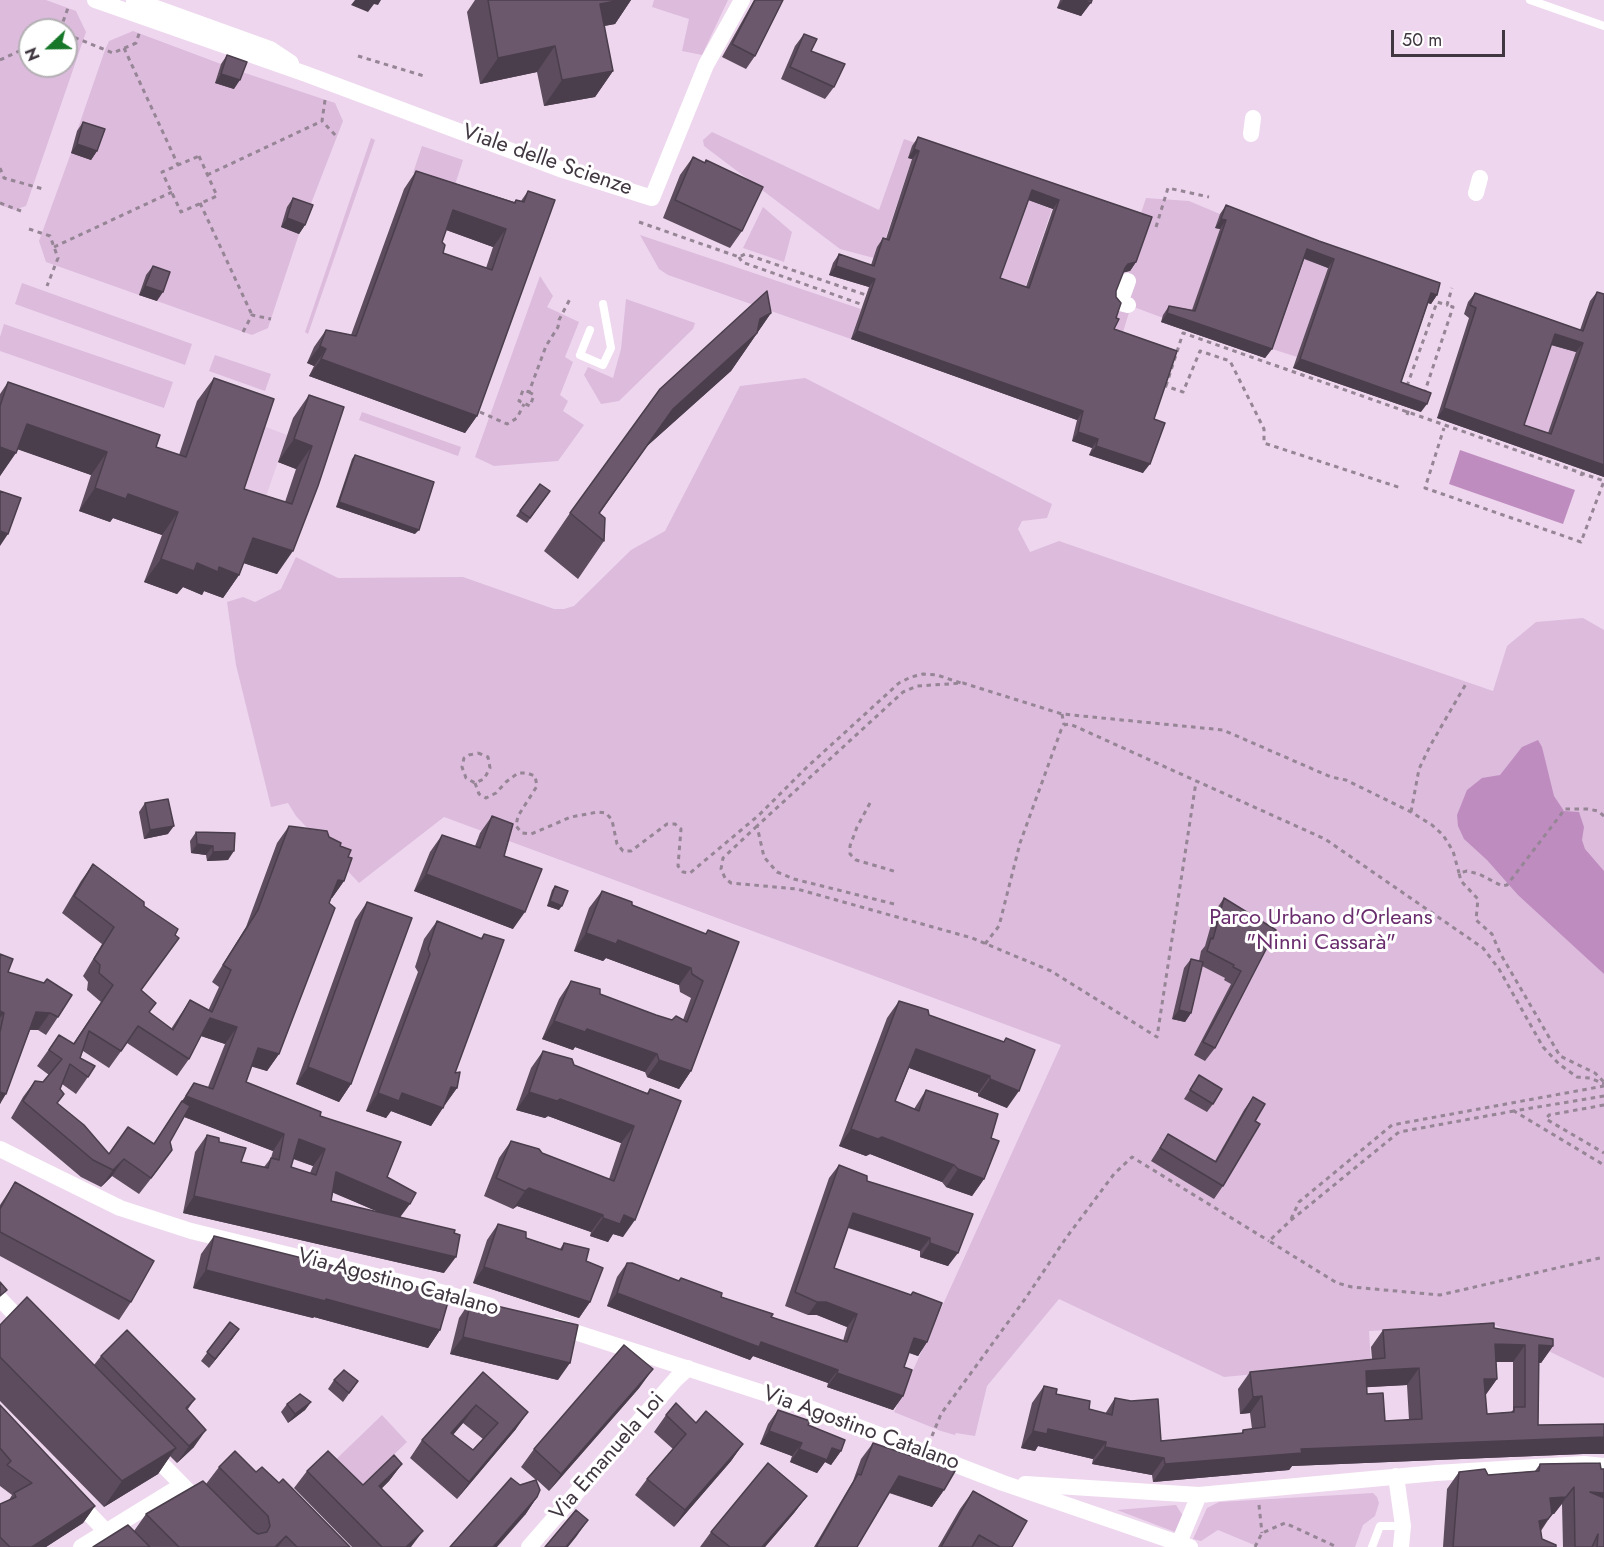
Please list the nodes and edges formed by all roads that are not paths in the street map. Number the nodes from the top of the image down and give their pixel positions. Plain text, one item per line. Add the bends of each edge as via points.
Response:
1 (95, 0) edge
2 (134, 0) edge
3 (742, 0) edge
4 (1530, 0) edge
5 (1604, 26) edge
6 (306, 74) junction
7 (1128, 281) dead end
8 (603, 304) dead end
9 (1128, 305) dead end
10 (590, 330) dead end
11 (0, 1149) edge
12 (3, 1308) edge
13 (511, 1312) edge
14 (544, 1322) edge
15 (41, 1341) edge
16 (688, 1368) junction
17 (132, 1434) edge
18 (1604, 1466) edge
19 (1396, 1476) junction
20 (1003, 1482) junction
21 (182, 1485) junction
22 (63, 1487) edge
23 (1199, 1495) junction
24 (213, 1516) edge
25 (1403, 1526) junction
26 (105, 1531) junction
27 (1185, 1545) edge
28 (81, 1547) edge
29 (121, 1547) edge
30 (530, 1547) edge
31 (1372, 1547) edge
32 (1401, 1547) edge

1 - 6 street, Viale delle Scienze
2 - 6 street, Viale delle Scienze via 270,49
3 - 6 street, Viale delle Scienze via 706,65 652,198 560,169
4 - 5 lane
7 - 9 street via 1120,303
8 - 10 lane via 611,348 603,364 580,355
11 - 13 street, Via Agostino Catalano via 120,1208 191,1231
12 - 15 street
14 - 16 street, Via Agostino Catalano
16 - 20 street, Via Agostino Catalano via 807,1407
16 - 30 street, Via Emanuela Loi
17 - 21 street
18 - 19 street
19 - 23 street
19 - 25 street
20 - 23 street
20 - 27 street, Via Agostino Catalano
21 - 24 street
21 - 26 street
22 - 26 street
23 - 27 street
25 - 31 lane via 1380,1526
25 - 32 street
26 - 28 street
26 - 29 street

